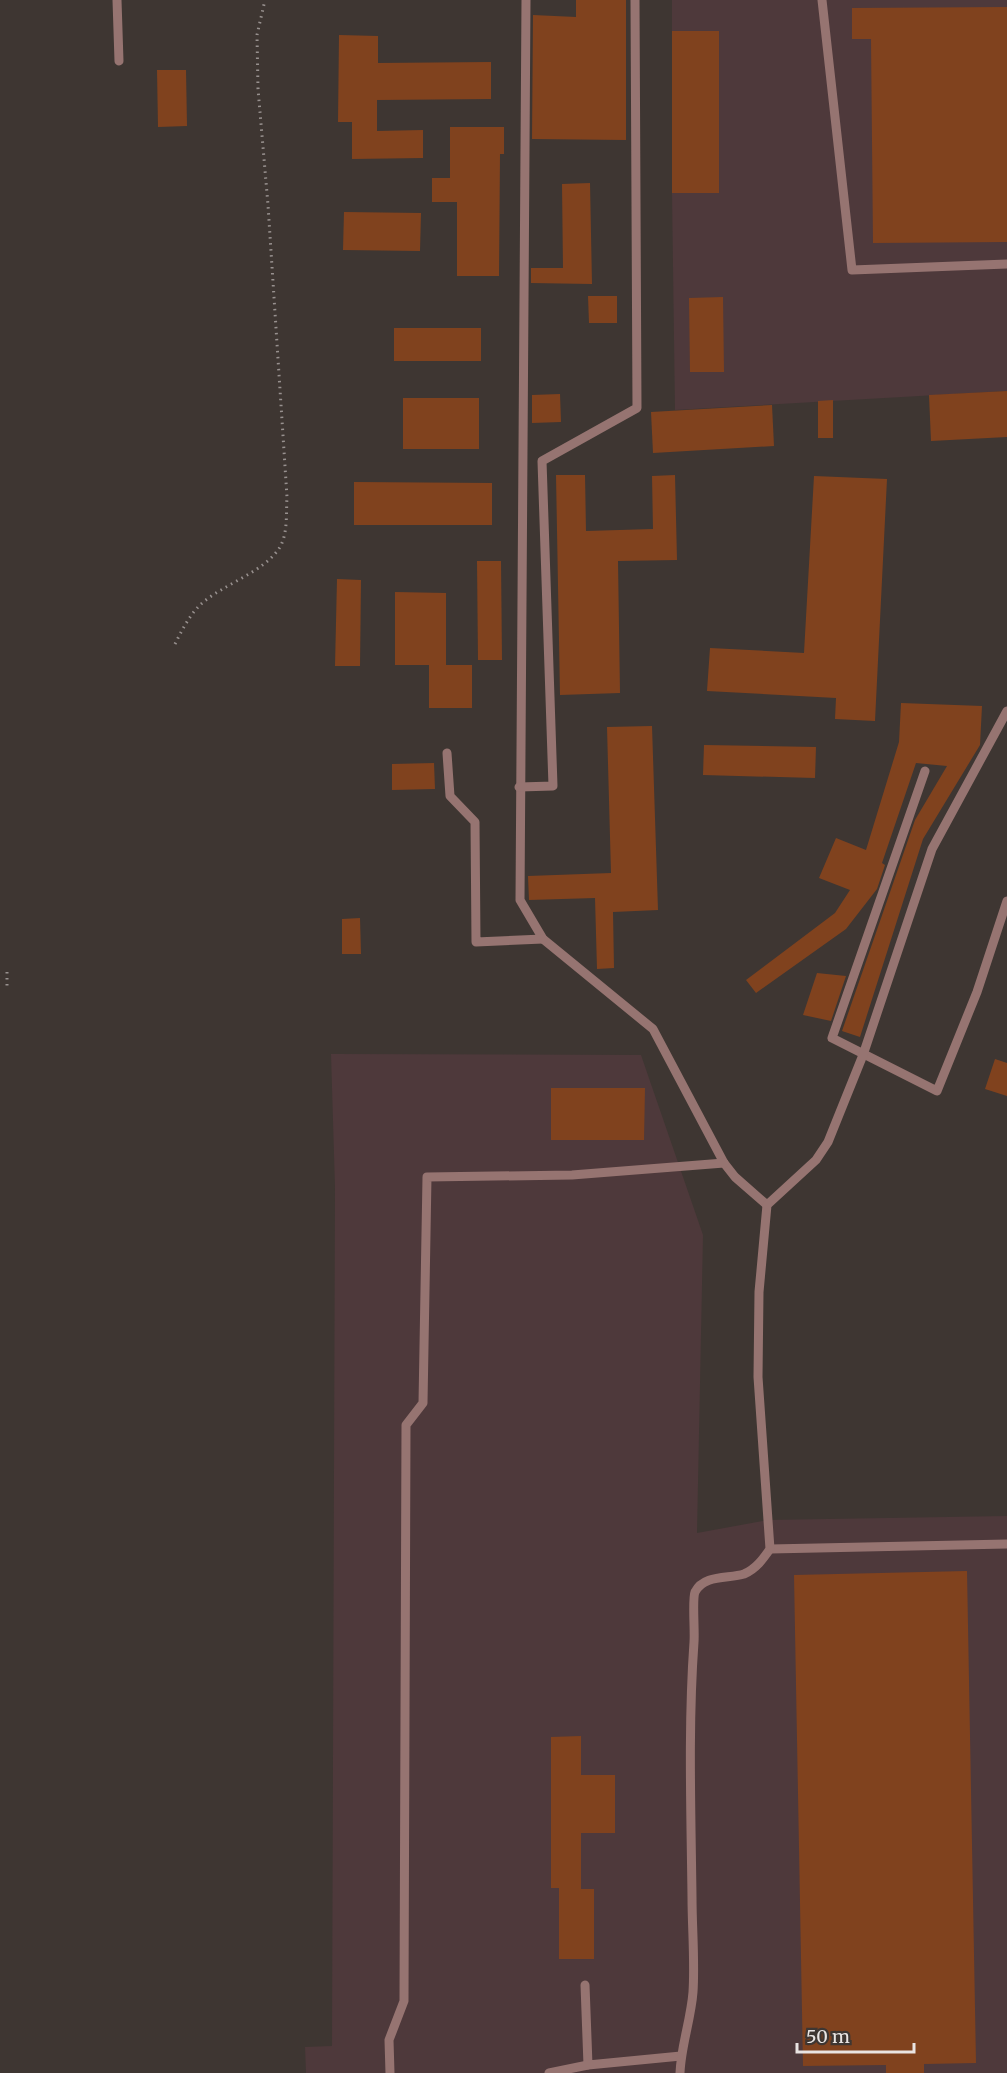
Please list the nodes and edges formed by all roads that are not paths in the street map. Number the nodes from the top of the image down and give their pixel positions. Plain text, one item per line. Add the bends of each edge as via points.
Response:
1 (117, 0) edge
2 (526, 0) edge
3 (635, 0) edge
4 (822, 0) edge
5 (119, 61) dead end
6 (1007, 264) edge
7 (1007, 711) edge
8 (447, 753) dead end
9 (925, 771) dead end
10 (519, 787) junction
11 (1007, 901) edge
12 (543, 939) junction
13 (863, 1055) junction
14 (724, 1163) junction
15 (767, 1205) junction
16 (1007, 1544) edge
17 (770, 1549) junction
18 (585, 1984) dead end
19 (681, 2056) junction
20 (588, 2065) junction
21 (390, 2073) edge
22 (549, 2073) edge
23 (680, 2073) edge

1 - 5 lane
2 - 10 lane
3 - 10 lane via 637,408 542,461 553,786
4 - 6 lane via 852,270
7 - 13 lane via 932,849
8 - 12 lane via 450,796 475,822 476,942
9 - 13 lane via 832,1038
10 - 12 lane via 520,900
11 - 13 lane via 977,992 936,1091
12 - 14 lane via 652,1029
13 - 15 lane via 828,1142 816,1160
14 - 15 lane
14 - 21 lane via 572,1175 427,1177 423,1403 406,1425 404,2001 389,2040
15 - 17 lane via 759,1292 758,1377
16 - 17 lane
17 - 19 lane via 750,1571 710,1580 696,1590 693,1598 693,1993
18 - 20 lane
19 - 20 lane
19 - 23 lane
20 - 22 lane

